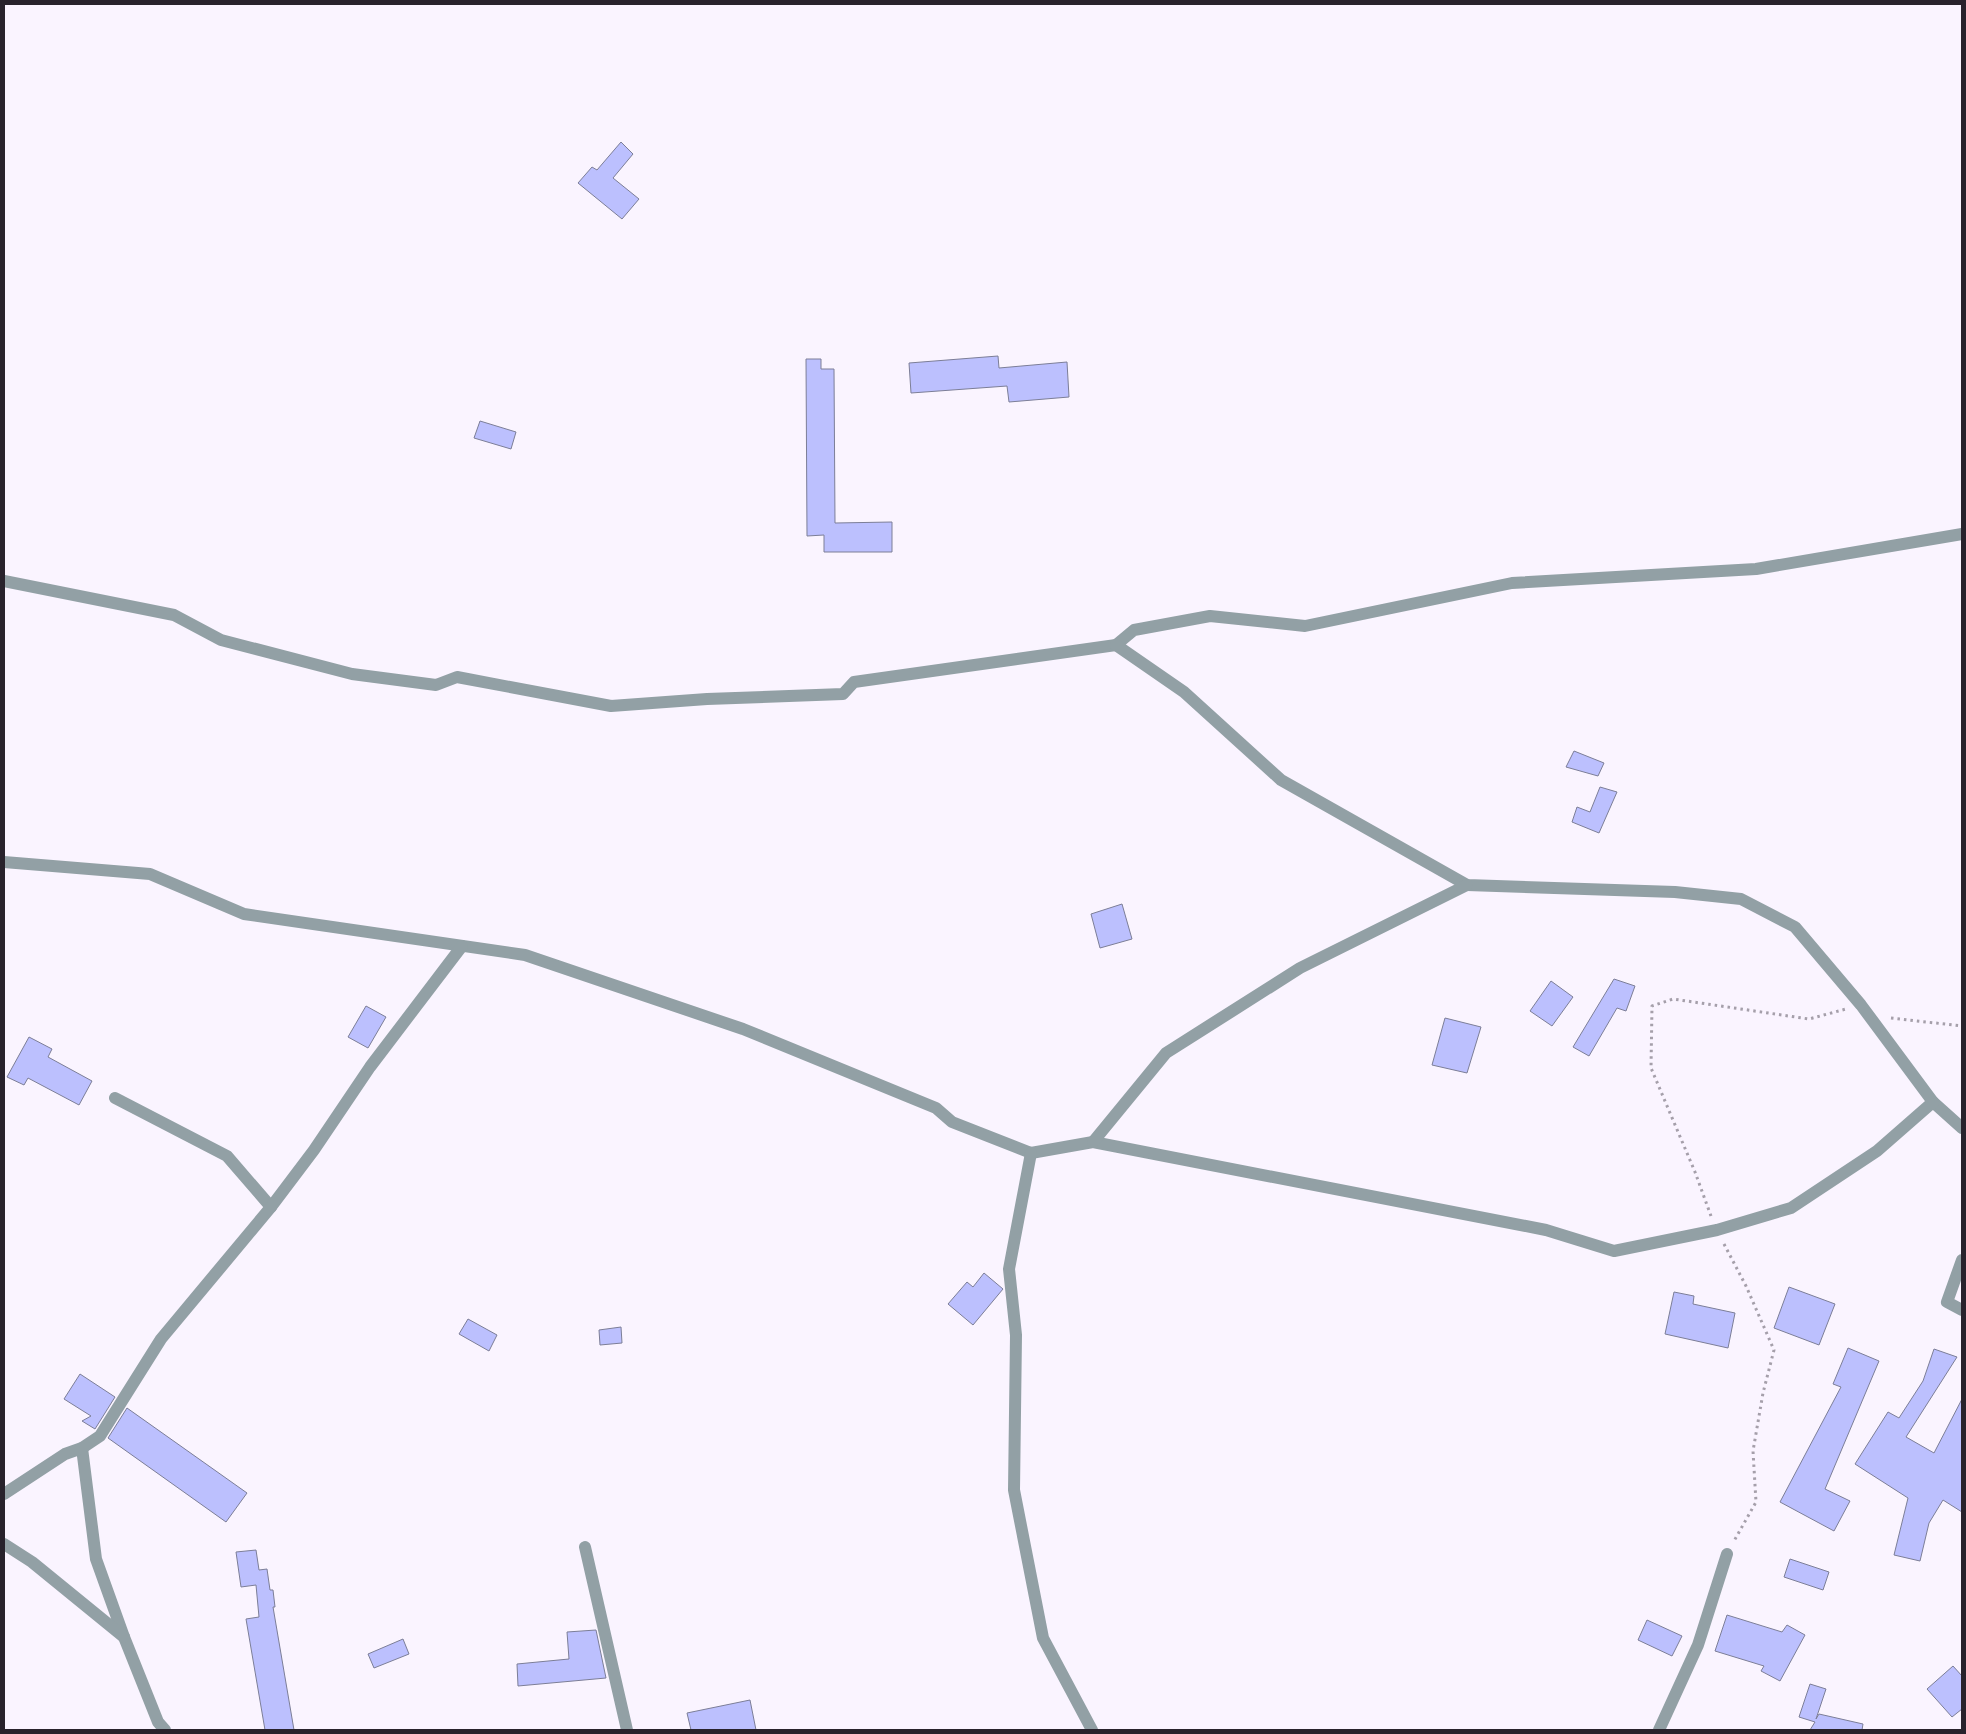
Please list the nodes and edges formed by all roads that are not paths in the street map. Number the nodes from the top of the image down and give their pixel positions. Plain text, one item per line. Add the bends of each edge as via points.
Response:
1 (1962, 534) edge
2 (4, 581) edge
3 (1116, 645) junction
4 (4, 862) edge
5 (1467, 885) junction
6 (462, 946) junction
7 (115, 1098) dead end
8 (1933, 1102) junction
9 (1962, 1128) edge
10 (1093, 1142) junction
11 (1031, 1153) junction
12 (271, 1207) junction
13 (1962, 1260) edge
14 (1962, 1310) edge
15 (82, 1448) junction
16 (4, 1494) edge
17 (4, 1544) edge
18 (585, 1547) dead end
19 (1727, 1554) road end
20 (124, 1637) junction
21 (165, 1730) edge
22 (627, 1730) edge
23 (1092, 1730) edge
24 (1659, 1730) edge

1 - 3 street via 1756,570 1512,583 1305,626 1210,616 1134,630
2 - 3 street via 174,615 221,640 352,674 436,685 457,677 611,706 707,698 843,694 854,682
3 - 5 street via 1184,692 1281,780
4 - 6 street via 150,874 244,914
5 - 8 street via 1676,892 1741,899 1795,927 1861,1005
5 - 10 street via 1300,968 1166,1053
6 - 11 street via 525,955 743,1028 936,1108 952,1122
6 - 12 street via 370,1067
7 - 12 street via 228,1156
8 - 9 street
8 - 10 street via 1877,1151 1791,1208 1717,1230 1614,1251 1546,1230
10 - 11 street
11 - 23 street via 1009,1269 1016,1335 1014,1490 1043,1638
12 - 15 street via 161,1339 100,1436
13 - 14 street via 1947,1302
15 - 16 street via 65,1454
15 - 20 street via 96,1559
17 - 20 street via 32,1562
18 - 22 street
19 - 24 street via 1698,1645
20 - 21 street via 158,1722

